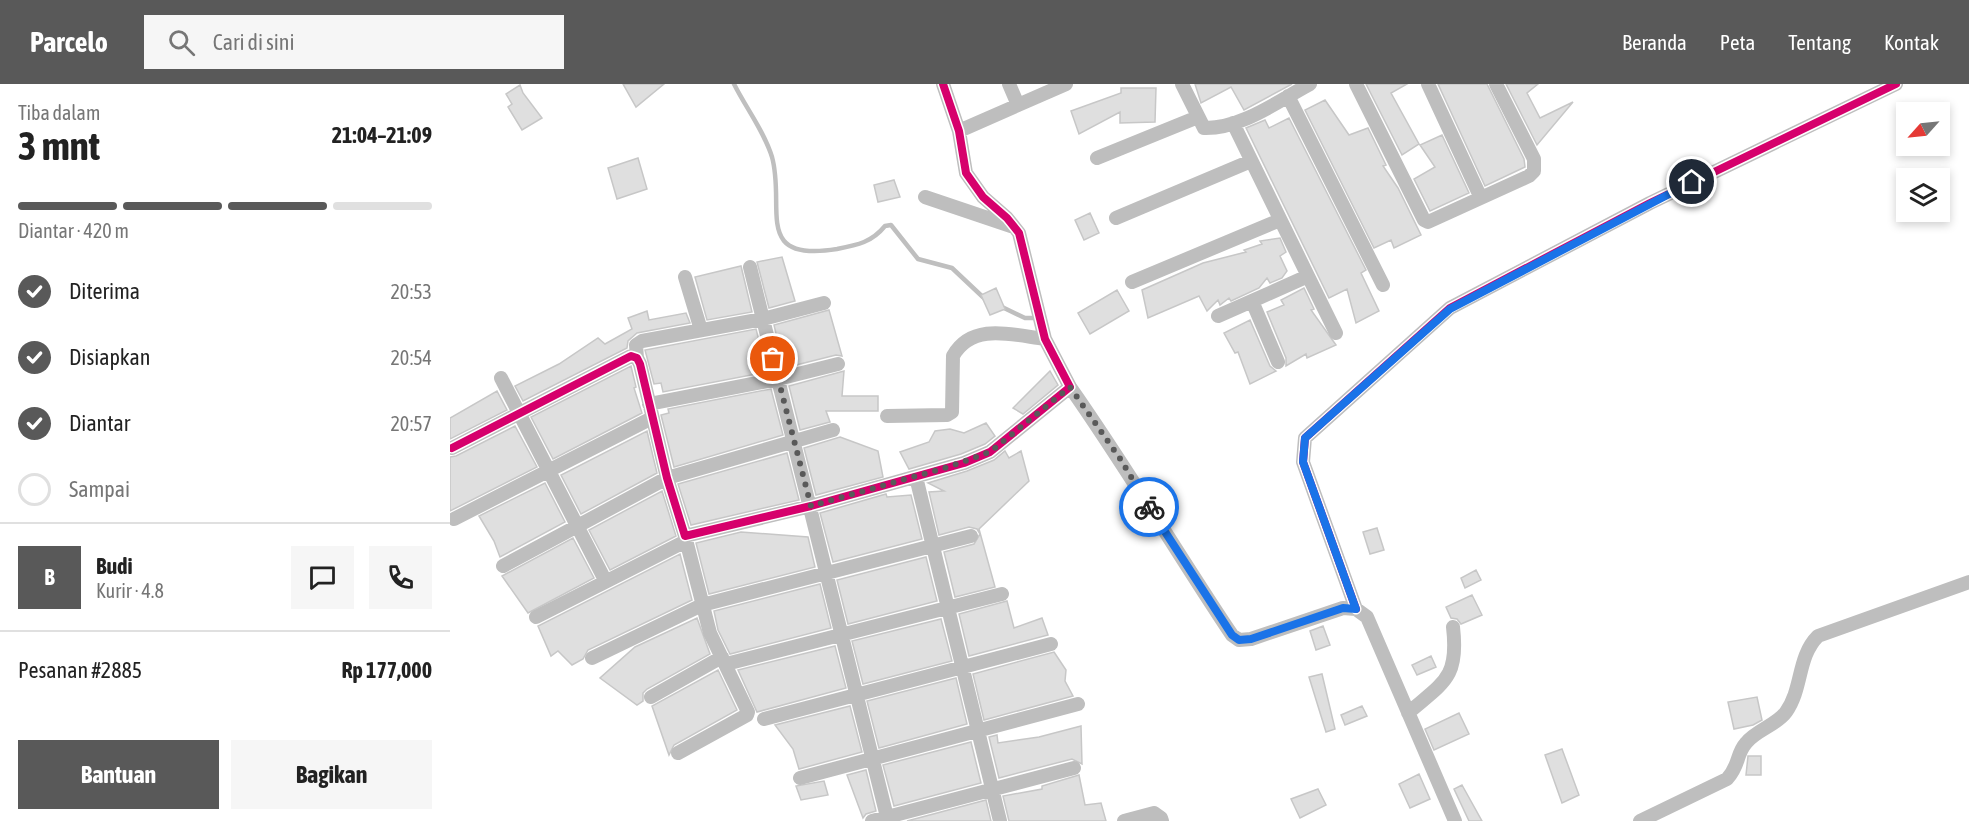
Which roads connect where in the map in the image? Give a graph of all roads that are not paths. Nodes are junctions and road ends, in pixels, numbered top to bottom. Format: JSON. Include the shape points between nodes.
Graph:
{"nodes":[{"id":1,"x":943,"y":84,"type":"edge"},
{"id":2,"x":1009,"y":84,"type":"edge"},
{"id":3,"x":1066,"y":84,"type":"edge"},
{"id":4,"x":1182,"y":84,"type":"edge"},
{"id":5,"x":1310,"y":84,"type":"edge"},
{"id":6,"x":1356,"y":84,"type":"edge"},
{"id":7,"x":1428,"y":84,"type":"edge"},
{"id":8,"x":1496,"y":84,"type":"edge"},
{"id":9,"x":1896,"y":84,"type":"edge"},
{"id":10,"x":1287,"y":96,"type":"junction"},
{"id":11,"x":1018,"y":105,"type":"junction"},
{"id":12,"x":1198,"y":117,"type":"junction"},
{"id":13,"x":1233,"y":123,"type":"junction"},
{"id":14,"x":959,"y":131,"type":"junction"},
{"id":15,"x":1097,"y":158,"type":"dead end"},
{"id":16,"x":1251,"y":161,"type":"junction"},
{"id":17,"x":1480,"y":196,"type":"junction"},
{"id":18,"x":925,"y":197,"type":"dead end"},
{"id":19,"x":1116,"y":218,"type":"dead end"},
{"id":20,"x":1280,"y":220,"type":"junction"},
{"id":21,"x":1014,"y":227,"type":"junction"},
{"id":22,"x":750,"y":267,"type":"dead end"},
{"id":23,"x":1308,"y":276,"type":"junction"},
{"id":24,"x":685,"y":277,"type":"dead end"},
{"id":25,"x":1132,"y":282,"type":"dead end"},
{"id":26,"x":1383,"y":285,"type":"dead end"},
{"id":27,"x":1252,"y":301,"type":"junction"},
{"id":28,"x":824,"y":303,"type":"dead end"},
{"id":29,"x":1218,"y":316,"type":"dead end"},
{"id":30,"x":763,"y":319,"type":"junction"},
{"id":31,"x":701,"y":330,"type":"junction"},
{"id":32,"x":1336,"y":333,"type":"dead end"},
{"id":33,"x":1045,"y":339,"type":"junction"},
{"id":34,"x":637,"y":358,"type":"junction"},
{"id":35,"x":1278,"y":362,"type":"dead end"},
{"id":36,"x":838,"y":364,"type":"dead end"},
{"id":37,"x":501,"y":378,"type":"dead end"},
{"id":38,"x":778,"y":379,"type":"junction"},
{"id":39,"x":1070,"y":387,"type":"junction"},
{"id":40,"x":649,"y":404,"type":"junction"},
{"id":41,"x":519,"y":413,"type":"junction"},
{"id":42,"x":887,"y":416,"type":"dead end"},
{"id":43,"x":652,"y":418,"type":"junction"},
{"id":44,"x":833,"y":430,"type":"dead end"},
{"id":45,"x":794,"y":442,"type":"junction"},
{"id":46,"x":452,"y":448,"type":"dead end"},
{"id":47,"x":548,"y":469,"type":"junction"},
{"id":48,"x":667,"y":477,"type":"junction"},
{"id":49,"x":916,"y":477,"type":"junction"},
{"id":50,"x":811,"y":506,"type":"junction"},
{"id":51,"x":454,"y":519,"type":"dead end"},
{"id":52,"x":577,"y":526,"type":"junction"},
{"id":53,"x":971,"y":536,"type":"dead end"},
{"id":54,"x":686,"y":538,"type":"junction"},
{"id":55,"x":933,"y":546,"type":"junction"},
{"id":56,"x":503,"y":566,"type":"dead end"},
{"id":57,"x":824,"y":572,"type":"junction"},
{"id":58,"x":605,"y":580,"type":"junction"},
{"id":59,"x":1969,"y":582,"type":"edge"},
{"id":60,"x":1002,"y":594,"type":"dead end"},
{"id":61,"x":702,"y":605,"type":"junction"},
{"id":62,"x":948,"y":607,"type":"junction"},
{"id":63,"x":1356,"y":609,"type":"junction"},
{"id":64,"x":536,"y":617,"type":"dead end"},
{"id":65,"x":1453,"y":627,"type":"dead end"},
{"id":66,"x":841,"y":635,"type":"junction"},
{"id":67,"x":1051,"y":644,"type":"dead end"},
{"id":68,"x":592,"y":658,"type":"dead end"},
{"id":69,"x":724,"y":661,"type":"junction"},
{"id":70,"x":963,"y":668,"type":"junction"},
{"id":71,"x":858,"y":697,"type":"junction"},
{"id":72,"x":651,"y":698,"type":"dead end"},
{"id":73,"x":1078,"y":704,"type":"dead end"},
{"id":74,"x":1408,"y":713,"type":"junction"},
{"id":75,"x":764,"y":719,"type":"dead end"},
{"id":76,"x":977,"y":729,"type":"junction"},
{"id":77,"x":678,"y":753,"type":"dead end"},
{"id":78,"x":872,"y":758,"type":"junction"},
{"id":79,"x":1074,"y":768,"type":"dead end"},
{"id":80,"x":800,"y":778,"type":"dead end"},
{"id":81,"x":993,"y":791,"type":"junction"},
{"id":82,"x":887,"y":819,"type":"edge"},
{"id":83,"x":872,"y":821,"type":"edge"},
{"id":84,"x":1000,"y":821,"type":"edge"},
{"id":85,"x":1124,"y":821,"type":"edge"},
{"id":86,"x":1162,"y":821,"type":"edge"},
{"id":87,"x":1455,"y":821,"type":"edge"},
{"id":88,"x":1640,"y":821,"type":"edge"}],
"edges":[{"from":1,"to":14,"type":"street"},
{"from":2,"to":11,"type":"street"},
{"from":3,"to":11,"type":"street"},
{"from":4,"to":12,"type":"street"},
{"from":5,"to":10,"type":"street"},
{"from":6,"to":17,"type":"street","via":[[1425,222]]},
{"from":7,"to":17,"type":"street"},
{"from":8,"to":17,"type":"street","via":[[1535,166],[1529,176]]},
{"from":9,"to":63,"type":"street","via":[[1650,203],[1450,309],[1305,438],[1303,462]]},
{"from":10,"to":13,"type":"street"},
{"from":10,"to":26,"type":"street"},
{"from":11,"to":14,"type":"street"},
{"from":12,"to":13,"type":"street","via":[[1204,128]]},
{"from":12,"to":15,"type":"street"},
{"from":13,"to":16,"type":"street"},
{"from":14,"to":21,"type":"street","via":[[966,173]]},
{"from":16,"to":19,"type":"street"},
{"from":16,"to":20,"type":"street"},
{"from":18,"to":21,"type":"street"},
{"from":20,"to":23,"type":"street"},
{"from":20,"to":25,"type":"street"},
{"from":21,"to":33,"type":"street","via":[[1024,249]]},
{"from":22,"to":30,"type":"street"},
{"from":23,"to":27,"type":"street"},
{"from":23,"to":32,"type":"street"},
{"from":24,"to":31,"type":"street"},
{"from":27,"to":29,"type":"street"},
{"from":27,"to":35,"type":"street"},
{"from":28,"to":30,"type":"street"},
{"from":30,"to":31,"type":"street"},
{"from":30,"to":38,"type":"street"},
{"from":31,"to":34,"type":"street","via":[[642,341],[636,345]]},
{"from":33,"to":39,"type":"street"},
{"from":33,"to":42,"type":"street","via":[[989,332],[969,339],[953,356],[952,412]]},
{"from":34,"to":40,"type":"street"},
{"from":34,"to":41,"type":"street","via":[[622,359]]},
{"from":36,"to":38,"type":"street"},
{"from":37,"to":41,"type":"street"},
{"from":38,"to":40,"type":"street"},
{"from":38,"to":45,"type":"street"},
{"from":39,"to":49,"type":"street","via":[[990,452]]},
{"from":39,"to":63,"type":"street","via":[[1232,635],[1239,640],[1251,639],[1343,608]]},
{"from":40,"to":43,"type":"street"},
{"from":41,"to":46,"type":"street"},
{"from":41,"to":47,"type":"street"},
{"from":43,"to":47,"type":"street"},
{"from":43,"to":48,"type":"street"},
{"from":44,"to":45,"type":"street"},
{"from":45,"to":48,"type":"street"},
{"from":45,"to":50,"type":"street"},
{"from":47,"to":51,"type":"street"},
{"from":47,"to":52,"type":"street"},
{"from":48,"to":52,"type":"street"},
{"from":48,"to":54,"type":"street"},
{"from":49,"to":50,"type":"street"},
{"from":49,"to":55,"type":"street"},
{"from":50,"to":54,"type":"street"},
{"from":50,"to":57,"type":"street"},
{"from":52,"to":56,"type":"street"},
{"from":52,"to":58,"type":"street"},
{"from":53,"to":55,"type":"street"},
{"from":54,"to":58,"type":"street"},
{"from":54,"to":61,"type":"street"},
{"from":55,"to":57,"type":"street"},
{"from":55,"to":62,"type":"street"},
{"from":57,"to":61,"type":"street"},
{"from":57,"to":66,"type":"street"},
{"from":58,"to":64,"type":"street"},
{"from":59,"to":88,"type":"street","via":[[1818,636],[1807,647],[1786,713],[1744,744],[1737,768],[1727,779]]},
{"from":60,"to":62,"type":"street"},
{"from":61,"to":68,"type":"street"},
{"from":61,"to":69,"type":"street"},
{"from":62,"to":66,"type":"street"},
{"from":62,"to":70,"type":"street"},
{"from":63,"to":74,"type":"street","via":[[1367,617]]},
{"from":65,"to":74,"type":"street","via":[[1456,654],[1447,680]]},
{"from":66,"to":69,"type":"street"},
{"from":66,"to":71,"type":"street"},
{"from":67,"to":70,"type":"street"},
{"from":69,"to":72,"type":"street"},
{"from":69,"to":77,"type":"street","via":[[747,715]]},
{"from":70,"to":71,"type":"street"},
{"from":70,"to":76,"type":"street"},
{"from":71,"to":75,"type":"street"},
{"from":71,"to":78,"type":"street"},
{"from":73,"to":76,"type":"street"},
{"from":74,"to":87,"type":"street"},
{"from":76,"to":78,"type":"street"},
{"from":76,"to":81,"type":"street"},
{"from":78,"to":80,"type":"street"},
{"from":78,"to":82,"type":"street"},
{"from":79,"to":81,"type":"street"},
{"from":81,"to":82,"type":"street"},
{"from":81,"to":84,"type":"street"},
{"from":82,"to":83,"type":"street"},
{"from":85,"to":86,"type":"street","via":[[1154,813]]}]}
